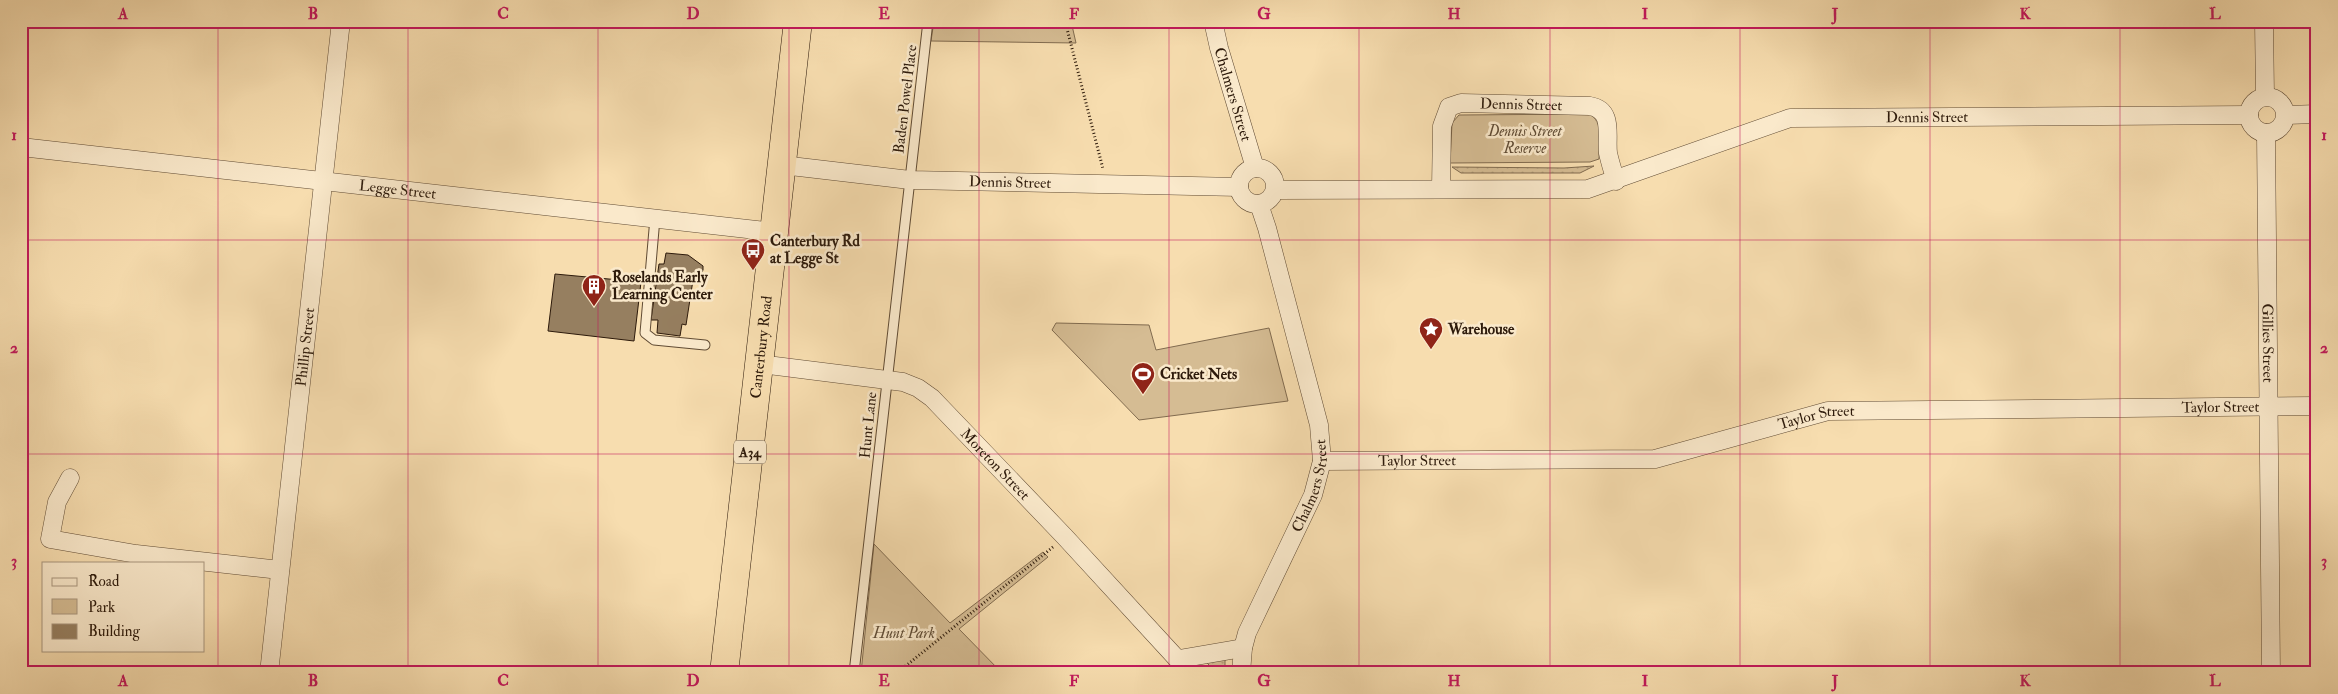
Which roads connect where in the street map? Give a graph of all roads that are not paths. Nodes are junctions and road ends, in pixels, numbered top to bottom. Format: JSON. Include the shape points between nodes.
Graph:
{"nodes":[{"id":1,"x":341,"y":21,"type":"edge"},
{"id":2,"x":798,"y":21,"type":"edge"},
{"id":3,"x":928,"y":21,"type":"edge"},
{"id":4,"x":1213,"y":21,"type":"edge"},
{"id":5,"x":2264,"y":21,"type":"edge"},
{"id":6,"x":2265,"y":96,"type":"junction"},
{"id":7,"x":2317,"y":114,"type":"edge"},
{"id":8,"x":2248,"y":115,"type":"junction"},
{"id":9,"x":2286,"y":115,"type":"junction"},
{"id":10,"x":2266,"y":133,"type":"junction"},
{"id":11,"x":21,"y":147,"type":"edge"},
{"id":12,"x":782,"y":165,"type":"junction"},
{"id":13,"x":1255,"y":168,"type":"junction"},
{"id":14,"x":910,"y":180,"type":"junction"},
{"id":15,"x":324,"y":181,"type":"junction"},
{"id":16,"x":1616,"y":181,"type":"junction"},
{"id":17,"x":1239,"y":187,"type":"junction"},
{"id":18,"x":1441,"y":188,"type":"junction"},
{"id":19,"x":1275,"y":190,"type":"junction"},
{"id":20,"x":1259,"y":204,"type":"junction"},
{"id":21,"x":655,"y":218,"type":"junction"},
{"id":22,"x":774,"y":232,"type":"junction"},
{"id":23,"x":705,"y":345,"type":"dead end"},
{"id":24,"x":760,"y":364,"type":"junction"},
{"id":25,"x":886,"y":379,"type":"junction"},
{"id":26,"x":2317,"y":406,"type":"edge"},
{"id":27,"x":2268,"y":407,"type":"junction"},
{"id":28,"x":1322,"y":461,"type":"junction"},
{"id":29,"x":70,"y":478,"type":"dead end"},
{"id":30,"x":280,"y":570,"type":"junction"},
{"id":31,"x":1243,"y":648,"type":"junction"},
{"id":32,"x":1179,"y":659,"type":"junction"},
{"id":33,"x":269,"y":673,"type":"edge"},
{"id":34,"x":724,"y":673,"type":"edge"},
{"id":35,"x":854,"y":673,"type":"edge"},
{"id":36,"x":1190,"y":673,"type":"edge"},
{"id":37,"x":1201,"y":673,"type":"edge"},
{"id":38,"x":1241,"y":673,"type":"edge"},
{"id":39,"x":2271,"y":673,"type":"edge"}],
"edges":[{"from":1,"to":15,"type":"street","name":"Phillip Street"},
{"from":2,"to":12,"type":"highway","name":"Canterbury Road","number":"A34"},
{"from":3,"to":14,"type":"lane","name":"Baden Powel Place"},
{"from":4,"to":13,"type":"street","name":"Chalmers Street"},
{"from":5,"to":6,"type":"street"},
{"from":6,"to":8,"type":"street","via":[[2255,100]]},
{"from":6,"to":9,"type":"street","via":[[2282,103]]},
{"from":7,"to":9,"type":"street"},
{"from":8,"to":10,"type":"street","via":[[2252,125]]},
{"from":8,"to":16,"type":"street","name":"Dennis Street","via":[[1790,118]]},
{"from":9,"to":10,"type":"street","via":[[2277,130]]},
{"from":10,"to":27,"type":"street","name":"Gillies Street"},
{"from":11,"to":15,"type":"street","name":"Legge Street"},
{"from":12,"to":14,"type":"street","name":"Dennis Street"},
{"from":12,"to":22,"type":"highway","name":"Canterbury Road","number":"A34"},
{"from":13,"to":17,"type":"street","via":[[1241,176]]},
{"from":13,"to":19,"type":"street","via":[[1271,174]]},
{"from":14,"to":17,"type":"street","name":"Dennis Street"},
{"from":14,"to":25,"type":"lane","name":"Hunt Lane"},
{"from":15,"to":21,"type":"street","name":"Legge Street"},
{"from":15,"to":30,"type":"street","name":"Phillip Street"},
{"from":16,"to":18,"type":"street","name":"Dennis Street","via":[[1588,189]]},
{"from":16,"to":18,"type":"street","name":"Dennis Street","via":[[1609,155],[1606,117],[1599,109],[1590,106],[1461,103],[1449,107],[1443,119]]},
{"from":17,"to":20,"type":"street","via":[[1243,198]]},
{"from":18,"to":19,"type":"street","name":"Dennis Street"},
{"from":19,"to":20,"type":"street","via":[[1269,200]]},
{"from":20,"to":28,"type":"street","name":"Chalmers Street","via":[[1319,425]]},
{"from":21,"to":22,"type":"street","name":"Legge Street"},
{"from":21,"to":23,"type":"lane","via":[[645,333],[654,340]]},
{"from":22,"to":24,"type":"highway","name":"Canterbury Road","number":"A34"},
{"from":24,"to":25,"type":"street","name":"Moreton Street"},
{"from":24,"to":34,"type":"highway","name":"Canterbury Road","number":"A34"},
{"from":25,"to":32,"type":"street","name":"Moreton Street","via":[[918,388],[932,398]]},
{"from":25,"to":35,"type":"lane","name":"Hunt Lane"},
{"from":26,"to":27,"type":"street","name":"Taylor Street"},
{"from":27,"to":28,"type":"street","name":"Taylor Street","via":[[1828,411],[1655,459]]},
{"from":27,"to":39,"type":"street","name":"Gillies Street"},
{"from":28,"to":31,"type":"street","name":"Chalmers Street","via":[[1313,495],[1254,616]]},
{"from":29,"to":30,"type":"street","via":[[57,502],[50,539],[136,554]]},
{"from":30,"to":33,"type":"street","name":"Phillip Street"},
{"from":31,"to":32,"type":"street"},
{"from":31,"to":38,"type":"street","name":"Chalmers Street"},
{"from":32,"to":36,"type":"street","name":"Moreton Street"},
{"from":32,"to":37,"type":"street","name":"Moreton Street"}]}
